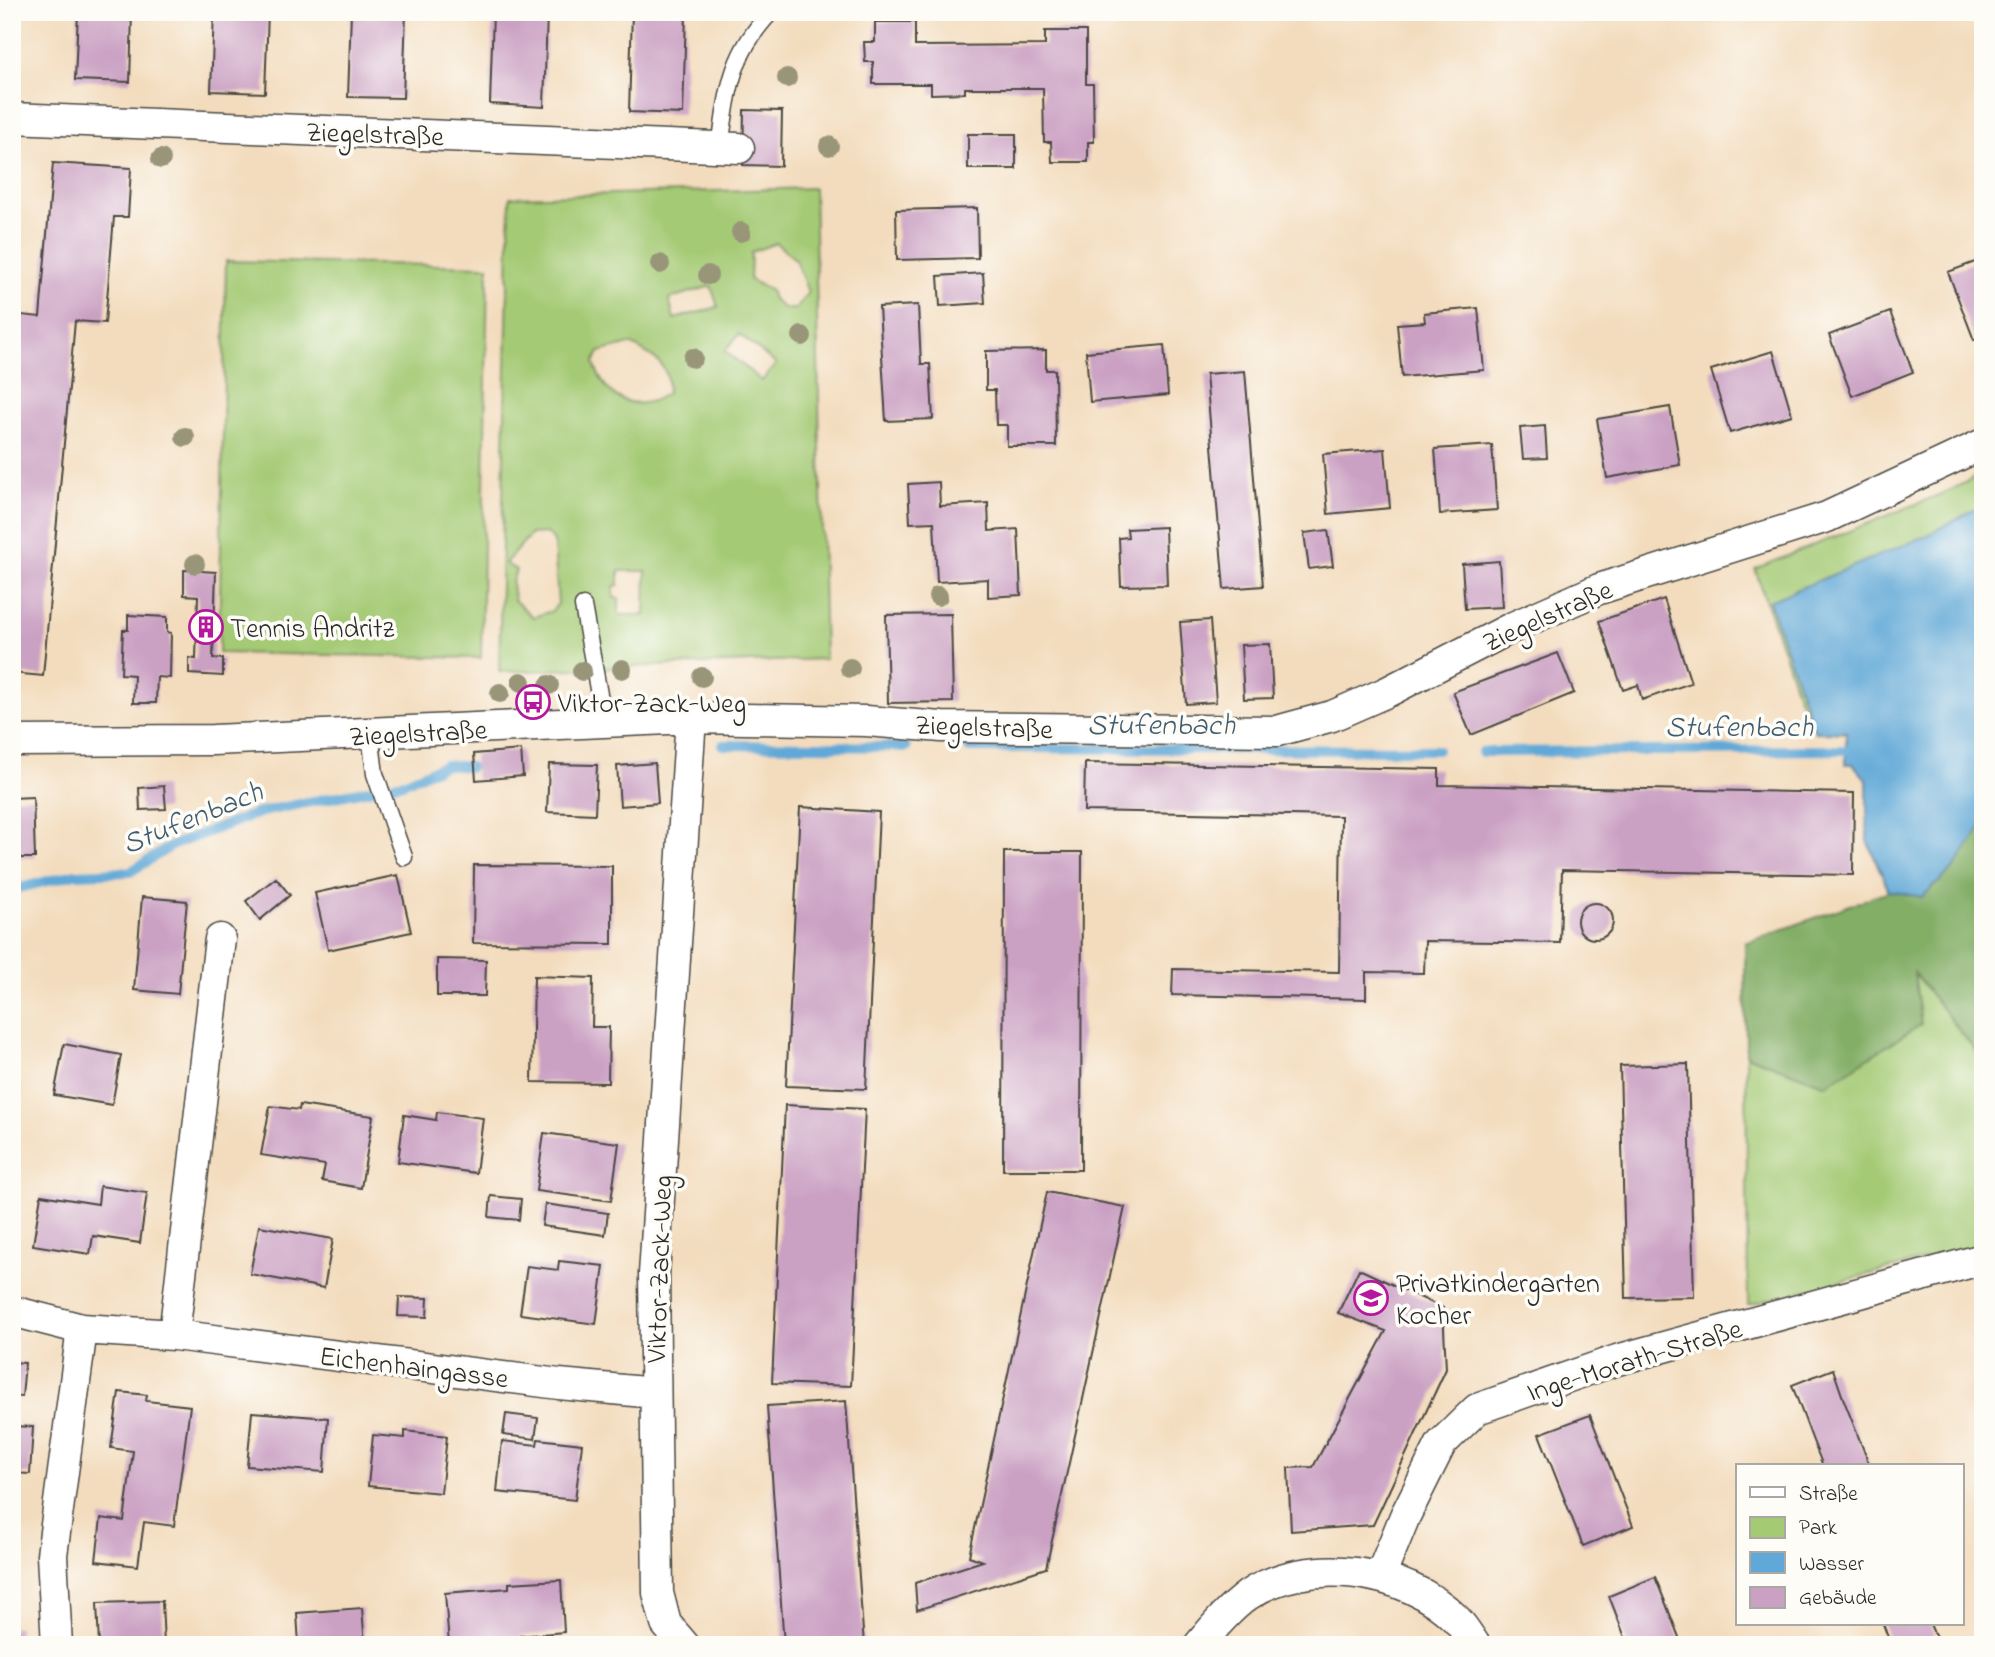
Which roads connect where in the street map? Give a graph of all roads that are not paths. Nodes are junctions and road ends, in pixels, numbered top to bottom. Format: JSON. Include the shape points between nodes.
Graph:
{"nodes":[{"id":1,"x":771,"y":12,"type":"edge"},
{"id":2,"x":12,"y":118,"type":"edge"},
{"id":3,"x":729,"y":148,"type":"joint"},
{"id":4,"x":1983,"y":444,"type":"edge"},
{"id":5,"x":583,"y":606,"type":"dead end"},
{"id":6,"x":691,"y":718,"type":"junction"},
{"id":7,"x":604,"y":722,"type":"junction"},
{"id":8,"x":370,"y":734,"type":"junction"},
{"id":9,"x":12,"y":741,"type":"edge"},
{"id":10,"x":404,"y":857,"type":"dead end"},
{"id":11,"x":220,"y":939,"type":"dead end"},
{"id":12,"x":1983,"y":1259,"type":"edge"},
{"id":13,"x":12,"y":1311,"type":"edge"},
{"id":14,"x":82,"y":1329,"type":"junction"},
{"id":15,"x":174,"y":1335,"type":"junction"},
{"id":16,"x":655,"y":1393,"type":"junction"},
{"id":17,"x":1380,"y":1577,"type":"junction"},
{"id":18,"x":57,"y":1645,"type":"edge"},
{"id":19,"x":684,"y":1645,"type":"edge"},
{"id":20,"x":1199,"y":1645,"type":"edge"},
{"id":21,"x":1475,"y":1645,"type":"edge"}],
"edges":[{"from":1,"to":3,"type":"lane","via":[[753,31],[731,74]]},
{"from":2,"to":3,"type":"street","name":"Ziegelstraße"},
{"from":4,"to":6,"type":"street","name":"Ziegelstraße","via":[[1827,517],[1599,589],[1387,692],[1332,716],[1277,731]]},
{"from":5,"to":7,"type":"lane"},
{"from":6,"to":7,"type":"street","name":"Ziegelstraße"},
{"from":6,"to":16,"type":"street","name":"Viktor-Zack-Weg","via":[[654,1273]]},
{"from":7,"to":8,"type":"street","name":"Ziegelstraße"},
{"from":8,"to":9,"type":"street","name":"Ziegelstraße"},
{"from":8,"to":10,"type":"lane","via":[[375,774]]},
{"from":11,"to":15,"type":"street"},
{"from":12,"to":17,"type":"street","name":"Inge-Morath-Straße","via":[[1617,1360],[1477,1409],[1441,1444]]},
{"from":13,"to":14,"type":"street","name":"Eichenhaingasse"},
{"from":14,"to":15,"type":"street","name":"Eichenhaingasse"},
{"from":14,"to":18,"type":"street","via":[[52,1555]]},
{"from":15,"to":16,"type":"street","name":"Eichenhaingasse"},
{"from":16,"to":19,"type":"street","name":"Viktor-Zack-Weg","via":[[660,1609],[666,1625]]},
{"from":17,"to":20,"type":"street","via":[[1303,1574],[1273,1583],[1248,1595]]},
{"from":17,"to":21,"type":"street","via":[[1423,1594],[1456,1619]]}]}
